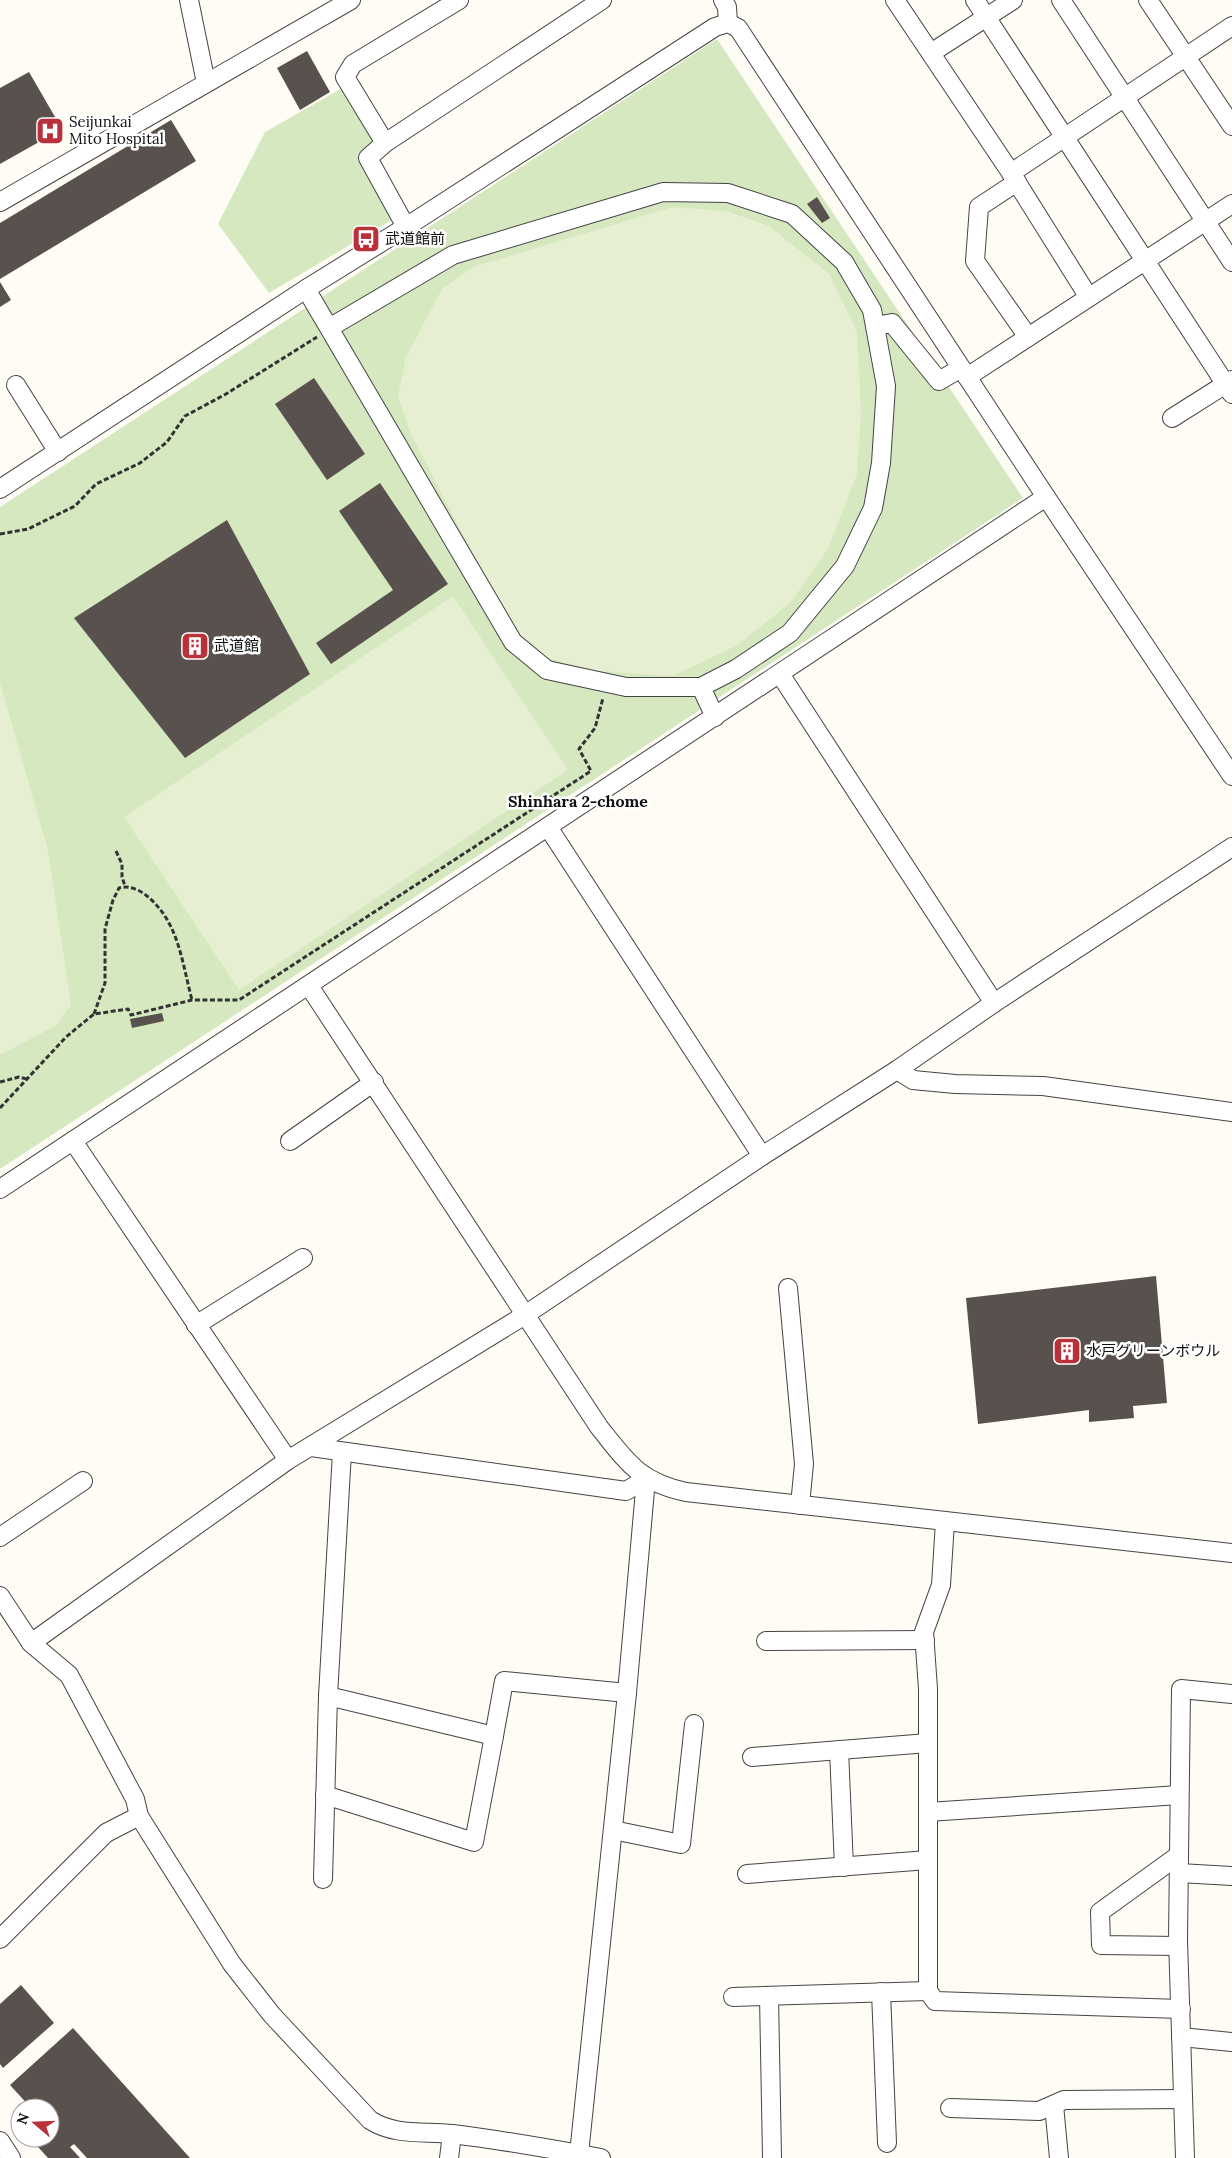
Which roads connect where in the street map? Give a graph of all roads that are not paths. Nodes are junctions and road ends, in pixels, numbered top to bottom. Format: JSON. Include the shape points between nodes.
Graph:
{"nodes":[{"id":1,"x":189,"y":0,"type":"edge"},
{"id":2,"x":351,"y":0,"type":"edge"},
{"id":3,"x":459,"y":0,"type":"edge"},
{"id":4,"x":602,"y":0,"type":"edge"},
{"id":5,"x":723,"y":0,"type":"edge"},
{"id":6,"x":895,"y":0,"type":"edge"},
{"id":7,"x":974,"y":0,"type":"edge"},
{"id":8,"x":1013,"y":0,"type":"edge"},
{"id":9,"x":1061,"y":0,"type":"edge"},
{"id":10,"x":1148,"y":0,"type":"edge"},
{"id":11,"x":986,"y":18,"type":"junction"},
{"id":12,"x":728,"y":22,"type":"junction"},
{"id":13,"x":1232,"y":26,"type":"edge"},
{"id":14,"x":931,"y":53,"type":"junction"},
{"id":15,"x":1186,"y":56,"type":"junction"},
{"id":16,"x":206,"y":83,"type":"junction"},
{"id":17,"x":1124,"y":98,"type":"junction"},
{"id":18,"x":1232,"y":126,"type":"edge"},
{"id":19,"x":1064,"y":137,"type":"junction"},
{"id":20,"x":385,"y":143,"type":"junction"},
{"id":21,"x":1014,"y":177,"type":"junction"},
{"id":22,"x":0,"y":202,"type":"edge"},
{"id":23,"x":1232,"y":204,"type":"edge"},
{"id":24,"x":1205,"y":222,"type":"junction"},
{"id":25,"x":406,"y":227,"type":"junction"},
{"id":26,"x":1145,"y":260,"type":"junction"},
{"id":27,"x":1232,"y":262,"type":"edge"},
{"id":28,"x":306,"y":289,"type":"junction"},
{"id":29,"x":1088,"y":296,"type":"junction"},
{"id":30,"x":875,"y":326,"type":"junction"},
{"id":31,"x":329,"y":328,"type":"junction"},
{"id":32,"x":1028,"y":337,"type":"junction"},
{"id":33,"x":964,"y":372,"type":"junction"},
{"id":34,"x":16,"y":384,"type":"dead end"},
{"id":35,"x":1230,"y":386,"type":"edge"},
{"id":36,"x":1172,"y":418,"type":"dead end"},
{"id":37,"x":58,"y":452,"type":"junction"},
{"id":38,"x":0,"y":489,"type":"edge"},
{"id":39,"x":1046,"y":497,"type":"junction"},
{"id":40,"x":780,"y":674,"type":"junction"},
{"id":41,"x":701,"y":687,"type":"junction"},
{"id":42,"x":715,"y":717,"type":"junction"},
{"id":43,"x":1232,"y":776,"type":"edge"},
{"id":44,"x":548,"y":827,"type":"junction"},
{"id":45,"x":1232,"y":847,"type":"edge"},
{"id":46,"x":309,"y":986,"type":"junction"},
{"id":47,"x":994,"y":1003,"type":"junction"},
{"id":48,"x":897,"y":1070,"type":"junction"},
{"id":49,"x":374,"y":1082,"type":"junction"},
{"id":50,"x":1232,"y":1112,"type":"edge"},
{"id":51,"x":73,"y":1141,"type":"junction"},
{"id":52,"x":290,"y":1141,"type":"dead end"},
{"id":53,"x":762,"y":1156,"type":"junction"},
{"id":54,"x":0,"y":1189,"type":"edge"},
{"id":55,"x":303,"y":1258,"type":"dead end"},
{"id":56,"x":788,"y":1288,"type":"dead end"},
{"id":57,"x":525,"y":1314,"type":"junction"},
{"id":58,"x":196,"y":1325,"type":"junction"},
{"id":59,"x":311,"y":1447,"type":"junction"},
{"id":60,"x":342,"y":1452,"type":"junction"},
{"id":61,"x":288,"y":1460,"type":"junction"},
{"id":62,"x":646,"y":1479,"type":"junction"},
{"id":63,"x":83,"y":1481,"type":"dead end"},
{"id":64,"x":800,"y":1505,"type":"junction"},
{"id":65,"x":945,"y":1522,"type":"junction"},
{"id":66,"x":0,"y":1537,"type":"edge"},
{"id":67,"x":1232,"y":1553,"type":"edge"},
{"id":68,"x":0,"y":1596,"type":"edge"},
{"id":69,"x":925,"y":1640,"type":"junction"},
{"id":70,"x":766,"y":1641,"type":"dead end"},
{"id":71,"x":31,"y":1643,"type":"junction"},
{"id":72,"x":627,"y":1693,"type":"junction"},
{"id":73,"x":1232,"y":1694,"type":"edge"},
{"id":74,"x":328,"y":1696,"type":"junction"},
{"id":75,"x":694,"y":1724,"type":"dead end"},
{"id":76,"x":494,"y":1736,"type":"junction"},
{"id":77,"x":928,"y":1743,"type":"junction"},
{"id":78,"x":839,"y":1750,"type":"junction"},
{"id":79,"x":752,"y":1757,"type":"dead end"},
{"id":80,"x":1179,"y":1795,"type":"junction"},
{"id":81,"x":325,"y":1796,"type":"junction"},
{"id":82,"x":928,"y":1812,"type":"junction"},
{"id":83,"x":139,"y":1816,"type":"junction"},
{"id":84,"x":613,"y":1830,"type":"junction"},
{"id":85,"x":1179,"y":1855,"type":"junction"},
{"id":86,"x":928,"y":1860,"type":"junction"},
{"id":87,"x":844,"y":1867,"type":"junction"},
{"id":88,"x":1179,"y":1873,"type":"junction"},
{"id":89,"x":747,"y":1874,"type":"dead end"},
{"id":90,"x":1232,"y":1876,"type":"edge"},
{"id":91,"x":323,"y":1879,"type":"dead end"},
{"id":92,"x":0,"y":1939,"type":"edge"},
{"id":93,"x":1178,"y":1946,"type":"junction"},
{"id":94,"x":928,"y":1991,"type":"junction"},
{"id":95,"x":881,"y":1992,"type":"junction"},
{"id":96,"x":769,"y":1996,"type":"junction"},
{"id":97,"x":734,"y":1997,"type":"dead end"},
{"id":98,"x":1180,"y":2009,"type":"junction"},
{"id":99,"x":1181,"y":2037,"type":"junction"},
{"id":100,"x":1232,"y":2042,"type":"edge"},
{"id":101,"x":1183,"y":2099,"type":"junction"},
{"id":102,"x":1054,"y":2105,"type":"junction"},
{"id":103,"x":950,"y":2108,"type":"dead end"},
{"id":104,"x":452,"y":2134,"type":"junction"},
{"id":105,"x":0,"y":2141,"type":"edge"},
{"id":106,"x":887,"y":2143,"type":"dead end"},
{"id":107,"x":580,"y":2154,"type":"junction"},
{"id":108,"x":11,"y":2158,"type":"edge"},
{"id":109,"x":449,"y":2158,"type":"edge"},
{"id":110,"x":601,"y":2158,"type":"edge"},
{"id":111,"x":772,"y":2158,"type":"edge"},
{"id":112,"x":1058,"y":2158,"type":"edge"},
{"id":113,"x":1186,"y":2158,"type":"edge"}],
"edges":[{"from":1,"to":16,"type":"street"},
{"from":2,"to":16,"type":"street"},
{"from":3,"to":20,"type":"street","via":[[353,64],[345,77]]},
{"from":4,"to":20,"type":"street"},
{"from":5,"to":12,"type":"street","via":[[728,7]]},
{"from":6,"to":14,"type":"street"},
{"from":7,"to":11,"type":"street"},
{"from":8,"to":11,"type":"street"},
{"from":9,"to":17,"type":"street"},
{"from":10,"to":15,"type":"street"},
{"from":11,"to":14,"type":"street"},
{"from":11,"to":19,"type":"street"},
{"from":12,"to":25,"type":"street","via":[[715,27]]},
{"from":12,"to":33,"type":"street","via":[[738,28]]},
{"from":13,"to":15,"type":"street"},
{"from":14,"to":21,"type":"street"},
{"from":15,"to":17,"type":"street"},
{"from":15,"to":18,"type":"street"},
{"from":16,"to":22,"type":"street"},
{"from":17,"to":19,"type":"street"},
{"from":17,"to":24,"type":"street"},
{"from":19,"to":21,"type":"street"},
{"from":19,"to":26,"type":"street"},
{"from":20,"to":25,"type":"street","via":[[368,158]]},
{"from":21,"to":29,"type":"street"},
{"from":21,"to":32,"type":"street","via":[[979,207],[975,261]]},
{"from":23,"to":24,"type":"street"},
{"from":24,"to":26,"type":"street"},
{"from":24,"to":27,"type":"street"},
{"from":25,"to":28,"type":"street"},
{"from":26,"to":29,"type":"street"},
{"from":26,"to":35,"type":"street"},
{"from":28,"to":31,"type":"street"},
{"from":28,"to":37,"type":"street"},
{"from":29,"to":32,"type":"street"},
{"from":30,"to":31,"type":"street","via":[[872,310],[844,262],[792,214],[728,193],[663,192],[454,255]]},
{"from":30,"to":33,"type":"street","via":[[892,323],[939,381]]},
{"from":30,"to":41,"type":"street","via":[[886,386],[881,463],[873,508],[845,566],[790,633],[736,669]]},
{"from":31,"to":41,"type":"street","via":[[513,642],[547,670],[626,688]]},
{"from":32,"to":33,"type":"street"},
{"from":33,"to":39,"type":"street"},
{"from":34,"to":37,"type":"street"},
{"from":35,"to":36,"type":"street"},
{"from":37,"to":38,"type":"street"},
{"from":39,"to":40,"type":"street"},
{"from":39,"to":43,"type":"street"},
{"from":40,"to":42,"type":"street"},
{"from":40,"to":47,"type":"street"},
{"from":41,"to":42,"type":"street"},
{"from":42,"to":44,"type":"street"},
{"from":44,"to":46,"type":"street"},
{"from":44,"to":53,"type":"street"},
{"from":45,"to":47,"type":"street"},
{"from":46,"to":49,"type":"street"},
{"from":46,"to":51,"type":"street"},
{"from":47,"to":48,"type":"street"},
{"from":48,"to":50,"type":"street","via":[[913,1080],[1043,1086]]},
{"from":48,"to":53,"type":"street"},
{"from":49,"to":52,"type":"street"},
{"from":49,"to":57,"type":"street"},
{"from":51,"to":54,"type":"street"},
{"from":51,"to":58,"type":"street"},
{"from":53,"to":57,"type":"street"},
{"from":55,"to":58,"type":"street"},
{"from":56,"to":64,"type":"street","via":[[804,1464]]},
{"from":57,"to":59,"type":"street"},
{"from":57,"to":62,"type":"street","via":[[599,1427]]},
{"from":58,"to":61,"type":"street"},
{"from":59,"to":60,"type":"street"},
{"from":59,"to":61,"type":"street"},
{"from":60,"to":62,"type":"street","via":[[626,1491]]},
{"from":60,"to":74,"type":"street"},
{"from":61,"to":71,"type":"street"},
{"from":62,"to":64,"type":"street","via":[[686,1492]]},
{"from":62,"to":72,"type":"street"},
{"from":63,"to":66,"type":"street"},
{"from":64,"to":65,"type":"street"},
{"from":65,"to":67,"type":"street"},
{"from":65,"to":69,"type":"street","via":[[941,1585],[924,1632]]},
{"from":68,"to":71,"type":"street"},
{"from":69,"to":70,"type":"street"},
{"from":69,"to":77,"type":"street"},
{"from":71,"to":83,"type":"street","via":[[69,1675],[135,1799]]},
{"from":72,"to":76,"type":"street","via":[[504,1681]]},
{"from":72,"to":84,"type":"street"},
{"from":73,"to":80,"type":"street","via":[[1181,1689]]},
{"from":74,"to":76,"type":"street"},
{"from":74,"to":81,"type":"street"},
{"from":75,"to":84,"type":"street","via":[[681,1844]]},
{"from":76,"to":81,"type":"street","via":[[474,1842]]},
{"from":77,"to":78,"type":"street"},
{"from":77,"to":82,"type":"street"},
{"from":78,"to":79,"type":"street"},
{"from":78,"to":87,"type":"street"},
{"from":80,"to":82,"type":"street"},
{"from":80,"to":85,"type":"street"},
{"from":81,"to":91,"type":"street"},
{"from":82,"to":86,"type":"street"},
{"from":83,"to":92,"type":"street","via":[[106,1833]]},
{"from":83,"to":104,"type":"street","via":[[232,1964],[272,2015],[370,2120],[382,2128],[396,2131]]},
{"from":84,"to":107,"type":"street"},
{"from":85,"to":88,"type":"street"},
{"from":85,"to":93,"type":"street","via":[[1100,1912],[1101,1945]]},
{"from":86,"to":87,"type":"street"},
{"from":86,"to":94,"type":"street"},
{"from":87,"to":89,"type":"street"},
{"from":88,"to":90,"type":"street"},
{"from":88,"to":93,"type":"street"},
{"from":93,"to":98,"type":"street"},
{"from":94,"to":95,"type":"street"},
{"from":94,"to":98,"type":"street","via":[[935,2001]]},
{"from":95,"to":96,"type":"street"},
{"from":95,"to":106,"type":"street"},
{"from":96,"to":97,"type":"street"},
{"from":96,"to":111,"type":"street"},
{"from":98,"to":99,"type":"street"},
{"from":99,"to":100,"type":"street"},
{"from":99,"to":101,"type":"street"},
{"from":101,"to":102,"type":"street","via":[[1064,2100]]},
{"from":101,"to":113,"type":"street"},
{"from":102,"to":103,"type":"street","via":[[1039,2111]]},
{"from":102,"to":112,"type":"street"},
{"from":104,"to":107,"type":"street"},
{"from":104,"to":109,"type":"street"},
{"from":105,"to":108,"type":"street"},
{"from":107,"to":110,"type":"street"}]}
